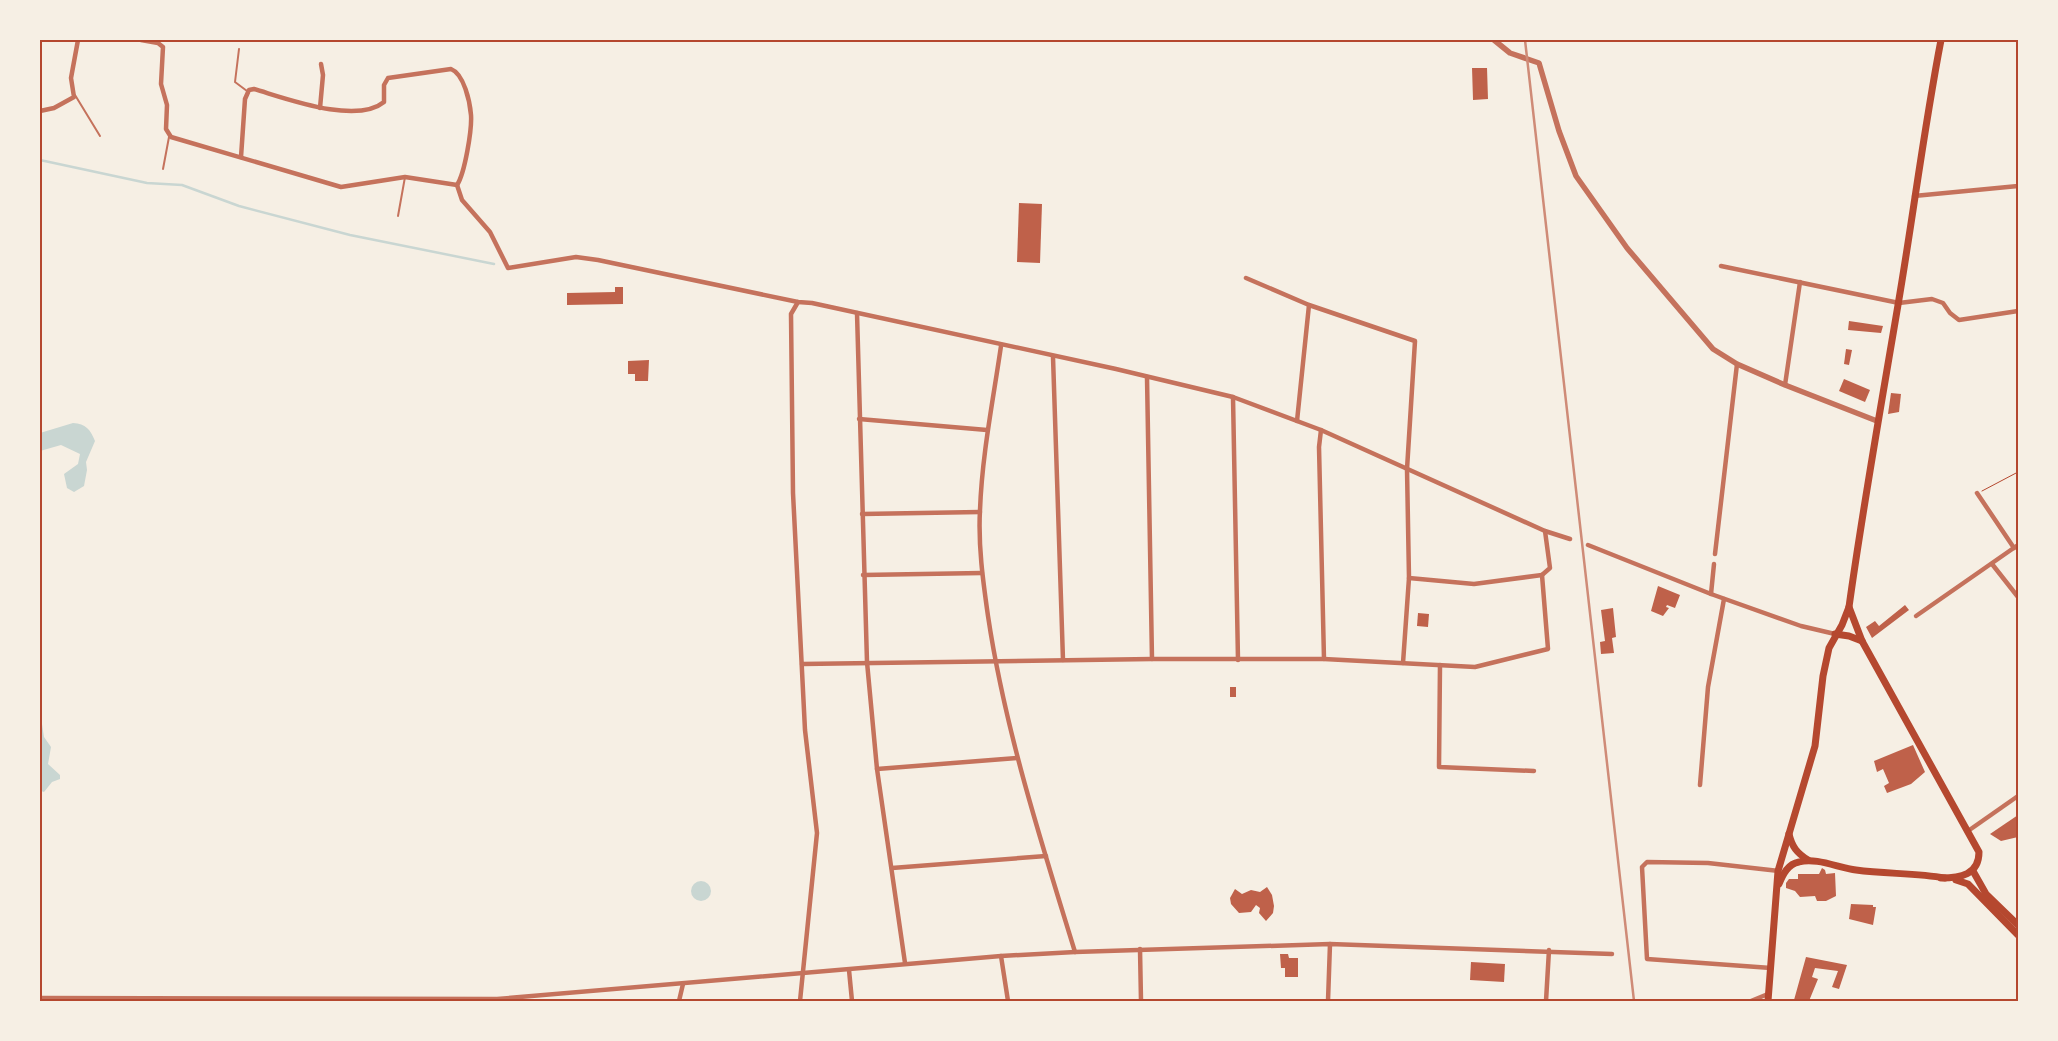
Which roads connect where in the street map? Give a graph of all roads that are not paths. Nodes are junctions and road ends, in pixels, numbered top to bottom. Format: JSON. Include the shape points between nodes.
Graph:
{"nodes":[{"id":1,"x":78,"y":40,"type":"edge"},
{"id":2,"x":141,"y":40,"type":"edge"},
{"id":3,"x":1494,"y":40,"type":"edge"},
{"id":4,"x":1941,"y":40,"type":"edge"},
{"id":5,"x":239,"y":49,"type":"dead end"},
{"id":6,"x":320,"y":64,"type":"dead end"},
{"id":7,"x":247,"y":92,"type":"junction"},
{"id":8,"x":75,"y":95,"type":"junction"},
{"id":9,"x":320,"y":108,"type":"junction"},
{"id":10,"x":40,"y":111,"type":"edge"},
{"id":11,"x":100,"y":136,"type":"dead end"},
{"id":12,"x":169,"y":136,"type":"junction"},
{"id":13,"x":241,"y":157,"type":"junction"},
{"id":14,"x":163,"y":169,"type":"dead end"},
{"id":15,"x":405,"y":178,"type":"junction"},
{"id":16,"x":457,"y":185,"type":"junction"},
{"id":17,"x":2018,"y":186,"type":"edge"},
{"id":18,"x":1914,"y":196,"type":"junction"},
{"id":19,"x":398,"y":216,"type":"dead end"},
{"id":20,"x":1721,"y":266,"type":"dead end"},
{"id":21,"x":1246,"y":278,"type":"dead end"},
{"id":22,"x":1800,"y":282,"type":"junction"},
{"id":23,"x":798,"y":302,"type":"junction"},
{"id":24,"x":1898,"y":303,"type":"junction"},
{"id":25,"x":1309,"y":305,"type":"junction"},
{"id":26,"x":2018,"y":311,"type":"edge"},
{"id":27,"x":857,"y":314,"type":"junction"},
{"id":28,"x":1001,"y":346,"type":"junction"},
{"id":29,"x":1053,"y":357,"type":"junction"},
{"id":30,"x":1737,"y":364,"type":"junction"},
{"id":31,"x":1147,"y":376,"type":"junction"},
{"id":32,"x":1785,"y":385,"type":"junction"},
{"id":33,"x":1233,"y":397,"type":"junction"},
{"id":34,"x":860,"y":419,"type":"junction"},
{"id":35,"x":1297,"y":421,"type":"junction"},
{"id":36,"x":1877,"y":421,"type":"junction"},
{"id":37,"x":987,"y":430,"type":"junction"},
{"id":38,"x":1321,"y":430,"type":"junction"},
{"id":39,"x":1407,"y":469,"type":"junction"},
{"id":40,"x":1977,"y":494,"type":"road end"},
{"id":41,"x":980,"y":512,"type":"junction"},
{"id":42,"x":862,"y":514,"type":"junction"},
{"id":43,"x":1545,"y":531,"type":"junction"},
{"id":44,"x":1570,"y":539,"type":"dead end"},
{"id":45,"x":1588,"y":545,"type":"dead end"},
{"id":46,"x":2016,"y":546,"type":"edge"},
{"id":47,"x":1715,"y":554,"type":"dead end"},
{"id":48,"x":1714,"y":564,"type":"dead end"},
{"id":49,"x":1992,"y":564,"type":"junction"},
{"id":50,"x":982,"y":573,"type":"junction"},
{"id":51,"x":1542,"y":575,"type":"junction"},
{"id":52,"x":863,"y":576,"type":"junction"},
{"id":53,"x":1409,"y":578,"type":"junction"},
{"id":54,"x":1711,"y":594,"type":"junction"},
{"id":55,"x":2018,"y":597,"type":"edge"},
{"id":56,"x":1724,"y":599,"type":"junction"},
{"id":57,"x":1849,"y":607,"type":"junction"},
{"id":58,"x":1916,"y":616,"type":"dead end"},
{"id":59,"x":1835,"y":634,"type":"junction"},
{"id":60,"x":1862,"y":641,"type":"junction"},
{"id":61,"x":1152,"y":659,"type":"junction"},
{"id":62,"x":1063,"y":660,"type":"junction"},
{"id":63,"x":1238,"y":660,"type":"junction"},
{"id":64,"x":1324,"y":660,"type":"junction"},
{"id":65,"x":995,"y":661,"type":"junction"},
{"id":66,"x":867,"y":662,"type":"junction"},
{"id":67,"x":1404,"y":663,"type":"junction"},
{"id":68,"x":802,"y":664,"type":"junction"},
{"id":69,"x":1440,"y":665,"type":"junction"},
{"id":70,"x":1017,"y":758,"type":"junction"},
{"id":71,"x":877,"y":769,"type":"junction"},
{"id":72,"x":1534,"y":771,"type":"dead end"},
{"id":73,"x":1700,"y":785,"type":"dead end"},
{"id":74,"x":2018,"y":796,"type":"edge"},
{"id":75,"x":1788,"y":831,"type":"junction"},
{"id":76,"x":1968,"y":831,"type":"junction"},
{"id":77,"x":1046,"y":856,"type":"junction"},
{"id":78,"x":1808,"y":860,"type":"junction"},
{"id":79,"x":892,"y":868,"type":"junction"},
{"id":80,"x":1973,"y":871,"type":"junction"},
{"id":81,"x":1781,"y":872,"type":"junction"},
{"id":82,"x":1941,"y":878,"type":"junction"},
{"id":83,"x":2018,"y":925,"type":"edge"},
{"id":84,"x":2018,"y":935,"type":"edge"},
{"id":85,"x":1330,"y":944,"type":"junction"},
{"id":86,"x":1140,"y":949,"type":"junction"},
{"id":87,"x":1549,"y":950,"type":"junction"},
{"id":88,"x":1075,"y":952,"type":"junction"},
{"id":89,"x":1612,"y":954,"type":"dead end"},
{"id":90,"x":1001,"y":956,"type":"junction"},
{"id":91,"x":905,"y":963,"type":"junction"},
{"id":92,"x":1771,"y":968,"type":"junction"},
{"id":93,"x":849,"y":970,"type":"junction"},
{"id":94,"x":802,"y":974,"type":"junction"},
{"id":95,"x":683,"y":984,"type":"junction"},
{"id":96,"x":1768,"y":997,"type":"edge"},
{"id":97,"x":40,"y":998,"type":"edge"},
{"id":98,"x":496,"y":1000,"type":"edge"},
{"id":99,"x":679,"y":1001,"type":"edge"},
{"id":100,"x":800,"y":1001,"type":"edge"},
{"id":101,"x":852,"y":1001,"type":"edge"},
{"id":102,"x":1008,"y":1001,"type":"edge"},
{"id":103,"x":1141,"y":1001,"type":"edge"},
{"id":104,"x":1328,"y":1001,"type":"edge"},
{"id":105,"x":1546,"y":1001,"type":"edge"},
{"id":106,"x":1751,"y":1001,"type":"edge"}],
"edges":[{"from":1,"to":8,"type":"street","via":[[70,78]]},
{"from":2,"to":12,"type":"street","via":[[158,43],[164,50],[161,84],[167,105],[166,129]]},
{"from":3,"to":30,"type":"street","via":[[1510,53],[1539,63],[1576,176],[1627,248],[1673,304],[1713,349]]},
{"from":4,"to":18,"type":"main road"},
{"from":5,"to":7,"type":"lane","via":[[235,82]]},
{"from":6,"to":9,"type":"street","via":[[323,75]]},
{"from":7,"to":9,"type":"street","via":[[254,89]]},
{"from":7,"to":13,"type":"street"},
{"from":8,"to":10,"type":"street","via":[[54,108]]},
{"from":8,"to":11,"type":"lane"},
{"from":9,"to":16,"type":"street","via":[[351,111],[381,105],[385,100],[384,85],[388,78],[455,70],[460,76],[471,114]]},
{"from":12,"to":13,"type":"street"},
{"from":12,"to":14,"type":"lane"},
{"from":13,"to":15,"type":"street","via":[[341,187]]},
{"from":15,"to":16,"type":"street"},
{"from":15,"to":19,"type":"lane"},
{"from":16,"to":23,"type":"street","via":[[462,200],[490,232],[508,268],[576,257]]},
{"from":17,"to":18,"type":"street"},
{"from":18,"to":24,"type":"main road"},
{"from":20,"to":22,"type":"street"},
{"from":21,"to":25,"type":"street"},
{"from":22,"to":24,"type":"street"},
{"from":22,"to":32,"type":"street"},
{"from":23,"to":27,"type":"street"},
{"from":23,"to":68,"type":"street","via":[[791,314],[793,483]]},
{"from":24,"to":26,"type":"street","via":[[1932,299],[1943,303],[1959,320]]},
{"from":24,"to":36,"type":"main road"},
{"from":25,"to":35,"type":"street"},
{"from":25,"to":39,"type":"street","via":[[1415,341]]},
{"from":27,"to":28,"type":"street"},
{"from":27,"to":34,"type":"street"},
{"from":28,"to":29,"type":"street"},
{"from":28,"to":37,"type":"street"},
{"from":29,"to":31,"type":"street"},
{"from":29,"to":62,"type":"street"},
{"from":30,"to":32,"type":"street"},
{"from":30,"to":47,"type":"street"},
{"from":31,"to":33,"type":"street"},
{"from":31,"to":61,"type":"street"},
{"from":32,"to":36,"type":"street"},
{"from":33,"to":35,"type":"street"},
{"from":33,"to":63,"type":"street"},
{"from":34,"to":37,"type":"street"},
{"from":34,"to":42,"type":"street"},
{"from":35,"to":38,"type":"street"},
{"from":36,"to":57,"type":"main road"},
{"from":37,"to":41,"type":"street"},
{"from":38,"to":39,"type":"street"},
{"from":38,"to":64,"type":"street"},
{"from":39,"to":43,"type":"street"},
{"from":39,"to":53,"type":"street"},
{"from":40,"to":46,"type":"street"},
{"from":41,"to":42,"type":"street"},
{"from":41,"to":50,"type":"street"},
{"from":42,"to":52,"type":"street"},
{"from":43,"to":44,"type":"street"},
{"from":43,"to":51,"type":"street","via":[[1550,568]]},
{"from":45,"to":54,"type":"street"},
{"from":46,"to":49,"type":"street"},
{"from":48,"to":54,"type":"street"},
{"from":49,"to":55,"type":"street"},
{"from":49,"to":58,"type":"street"},
{"from":50,"to":52,"type":"street"},
{"from":50,"to":65,"type":"street"},
{"from":51,"to":53,"type":"street","via":[[1474,584]]},
{"from":51,"to":69,"type":"street","via":[[1548,649],[1475,667]]},
{"from":52,"to":66,"type":"street"},
{"from":53,"to":67,"type":"street"},
{"from":54,"to":56,"type":"street"},
{"from":56,"to":59,"type":"street","via":[[1810,629]]},
{"from":56,"to":73,"type":"street","via":[[1708,687]]},
{"from":57,"to":59,"type":"main road"},
{"from":57,"to":60,"type":"main road"},
{"from":59,"to":60,"type":"main road"},
{"from":59,"to":75,"type":"main road","via":[[1823,676],[1815,746]]},
{"from":60,"to":76,"type":"main road"},
{"from":61,"to":62,"type":"street"},
{"from":61,"to":63,"type":"street"},
{"from":62,"to":65,"type":"street"},
{"from":63,"to":64,"type":"street"},
{"from":64,"to":67,"type":"street"},
{"from":65,"to":66,"type":"street"},
{"from":65,"to":70,"type":"street"},
{"from":66,"to":68,"type":"street"},
{"from":66,"to":71,"type":"street"},
{"from":67,"to":69,"type":"street"},
{"from":68,"to":94,"type":"street","via":[[817,833]]},
{"from":69,"to":72,"type":"street","via":[[1439,767]]},
{"from":70,"to":71,"type":"street"},
{"from":70,"to":77,"type":"street"},
{"from":71,"to":79,"type":"street"},
{"from":74,"to":76,"type":"street"},
{"from":75,"to":78,"type":"main road","via":[[1797,853]]},
{"from":75,"to":81,"type":"main road"},
{"from":76,"to":80,"type":"main road","via":[[1980,852]]},
{"from":77,"to":79,"type":"street"},
{"from":77,"to":88,"type":"street"},
{"from":78,"to":81,"type":"main road","via":[[1797,862]]},
{"from":78,"to":82,"type":"main road","via":[[1859,871]]},
{"from":79,"to":91,"type":"street"},
{"from":80,"to":82,"type":"main road","via":[[1960,878]]},
{"from":80,"to":83,"type":"main road","via":[[1986,894]]},
{"from":81,"to":92,"type":"main road"},
{"from":81,"to":92,"type":"street","via":[[1708,863],[1647,862],[1642,867],[1647,960]]},
{"from":82,"to":84,"type":"main road","via":[[1968,884]]},
{"from":85,"to":86,"type":"street"},
{"from":85,"to":87,"type":"street"},
{"from":85,"to":104,"type":"street"},
{"from":86,"to":88,"type":"street"},
{"from":86,"to":103,"type":"street"},
{"from":87,"to":89,"type":"street"},
{"from":87,"to":105,"type":"street"},
{"from":88,"to":90,"type":"street"},
{"from":90,"to":91,"type":"street"},
{"from":90,"to":102,"type":"street"},
{"from":91,"to":93,"type":"street"},
{"from":92,"to":96,"type":"main road"},
{"from":93,"to":94,"type":"street"},
{"from":93,"to":101,"type":"street"},
{"from":94,"to":95,"type":"street"},
{"from":94,"to":100,"type":"street"},
{"from":95,"to":98,"type":"street"},
{"from":95,"to":99,"type":"street"},
{"from":96,"to":106,"type":"street"},
{"from":97,"to":98,"type":"street"}]}
